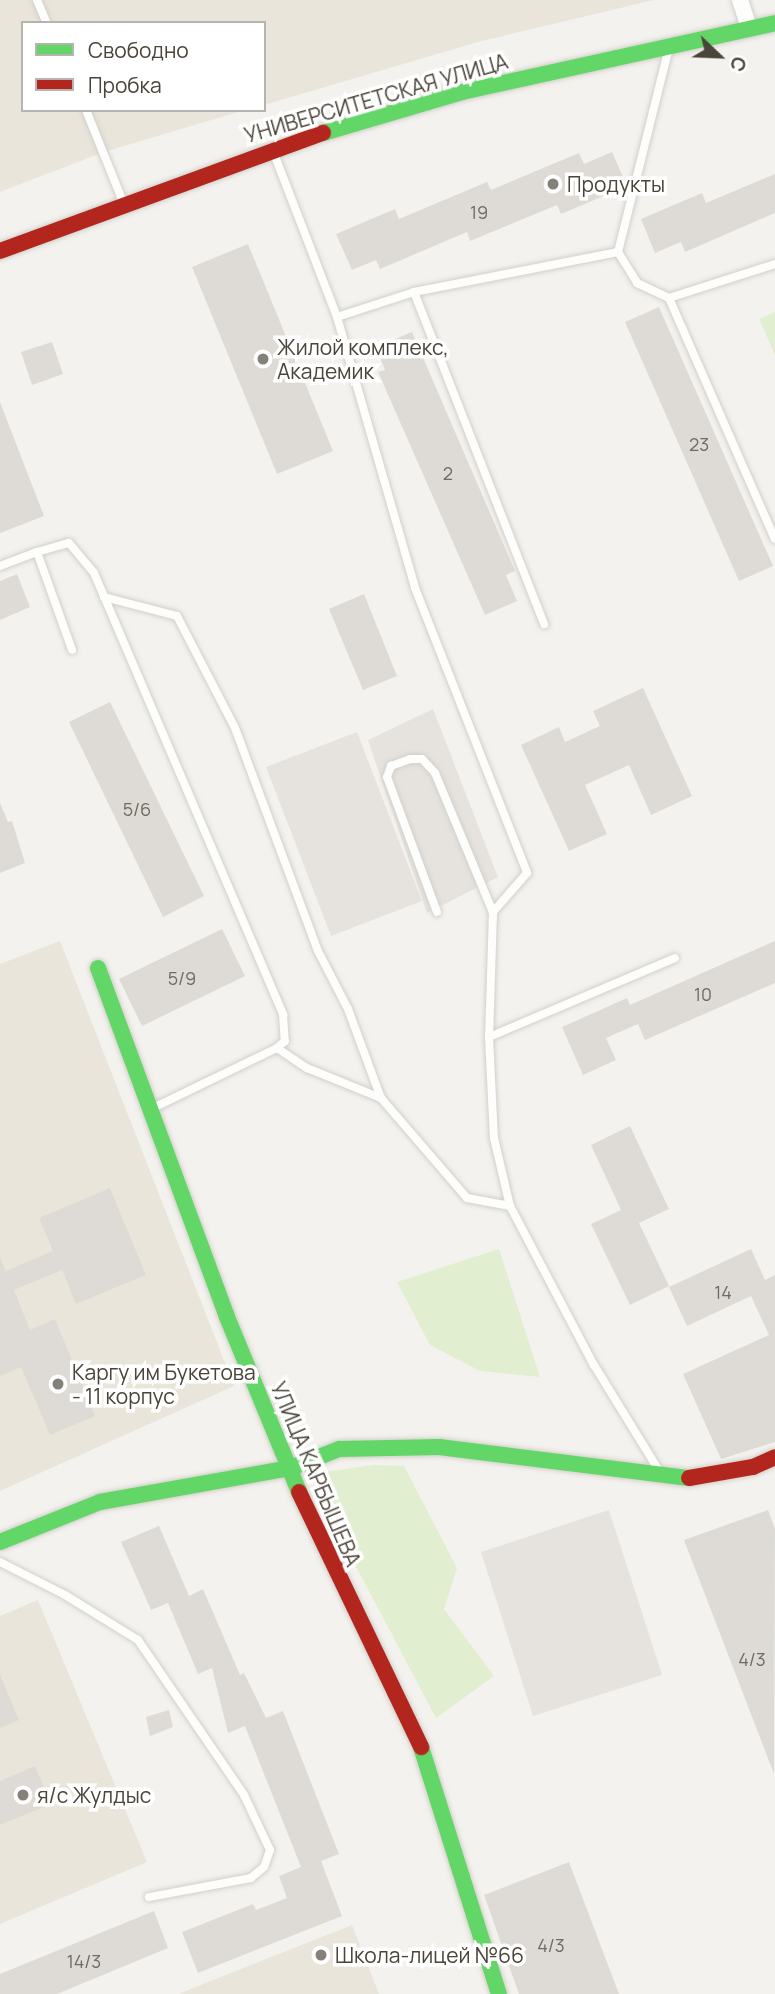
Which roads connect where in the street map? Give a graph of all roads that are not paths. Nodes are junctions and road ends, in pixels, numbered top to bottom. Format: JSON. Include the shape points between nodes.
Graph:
{"nodes":[{"id":1,"x":37,"y":0,"type":"edge"},
{"id":2,"x":740,"y":0,"type":"edge"},
{"id":3,"x":46,"y":21,"type":"edge"},
{"id":4,"x":775,"y":23,"type":"edge"},
{"id":5,"x":750,"y":28,"type":"junction"},
{"id":6,"x":670,"y":44,"type":"junction"},
{"id":7,"x":87,"y":112,"type":"edge"},
{"id":8,"x":272,"y":148,"type":"junction"},
{"id":9,"x":123,"y":202,"type":"junction"},
{"id":10,"x":0,"y":251,"type":"edge"},
{"id":11,"x":618,"y":252,"type":"junction"},
{"id":12,"x":775,"y":264,"type":"edge"},
{"id":13,"x":414,"y":292,"type":"junction"},
{"id":14,"x":669,"y":298,"type":"junction"},
{"id":15,"x":337,"y":317,"type":"junction"},
{"id":16,"x":775,"y":539,"type":"edge"},
{"id":17,"x":37,"y":552,"type":"junction"},
{"id":18,"x":0,"y":566,"type":"edge"},
{"id":19,"x":104,"y":597,"type":"junction"},
{"id":20,"x":544,"y":624,"type":"dead end"},
{"id":21,"x":72,"y":650,"type":"dead end"},
{"id":22,"x":437,"y":912,"type":"dead end"},
{"id":23,"x":493,"y":912,"type":"junction"},
{"id":24,"x":675,"y":958,"type":"dead end"},
{"id":25,"x":98,"y":968,"type":"dead end"},
{"id":26,"x":489,"y":1038,"type":"junction"},
{"id":27,"x":277,"y":1048,"type":"junction"},
{"id":28,"x":381,"y":1098,"type":"junction"},
{"id":29,"x":150,"y":1110,"type":"junction"},
{"id":30,"x":510,"y":1206,"type":"junction"},
{"id":31,"x":775,"y":1457,"type":"edge"},
{"id":32,"x":291,"y":1468,"type":"junction"},
{"id":33,"x":663,"y":1478,"type":"junction"},
{"id":34,"x":0,"y":1542,"type":"edge"},
{"id":35,"x":0,"y":1562,"type":"edge"},
{"id":36,"x":149,"y":1897,"type":"dead end"},
{"id":37,"x":499,"y":1994,"type":"edge"}],
"edges":[{"from":1,"to":3,"type":"lane"},
{"from":2,"to":5,"type":"street"},
{"from":4,"to":5,"type":"street","name":"УНИВЕРСИТЕТСКАЯ УЛИЦА"},
{"from":5,"to":6,"type":"street","name":"УНИВЕРСИТЕТСКАЯ УЛИЦА"},
{"from":6,"to":8,"type":"street","name":"УНИВЕРСИТЕТСКАЯ УЛИЦА","via":[[462,92]]},
{"from":6,"to":11,"type":"lane"},
{"from":7,"to":9,"type":"lane"},
{"from":8,"to":9,"type":"street","name":"УНИВЕРСИТЕТСКАЯ УЛИЦА"},
{"from":8,"to":15,"type":"lane"},
{"from":9,"to":10,"type":"street","name":"УНИВЕРСИТЕТСКАЯ УЛИЦА"},
{"from":11,"to":13,"type":"lane"},
{"from":11,"to":14,"type":"lane","via":[[637,284]]},
{"from":12,"to":14,"type":"lane"},
{"from":13,"to":15,"type":"lane"},
{"from":13,"to":20,"type":"lane"},
{"from":14,"to":16,"type":"lane"},
{"from":15,"to":23,"type":"lane","via":[[415,588],[527,873]]},
{"from":17,"to":18,"type":"lane"},
{"from":17,"to":19,"type":"lane","via":[[69,543],[94,573]]},
{"from":17,"to":21,"type":"lane"},
{"from":19,"to":27,"type":"lane","via":[[283,1015],[285,1041]]},
{"from":19,"to":28,"type":"lane","via":[[177,616],[204,662]]},
{"from":22,"to":23,"type":"lane","via":[[387,777],[391,765],[410,759],[422,759],[435,773]]},
{"from":23,"to":26,"type":"lane"},
{"from":24,"to":26,"type":"lane"},
{"from":25,"to":29,"type":"street","name":"УЛИЦА КАРБЫШЕВА"},
{"from":26,"to":30,"type":"lane","via":[[494,1138]]},
{"from":27,"to":28,"type":"lane","via":[[307,1068]]},
{"from":27,"to":29,"type":"lane"},
{"from":28,"to":30,"type":"lane","via":[[467,1199]]},
{"from":29,"to":32,"type":"street","name":"УЛИЦА КАРБЫШЕВА","via":[[227,1317]]},
{"from":30,"to":33,"type":"lane","via":[[594,1365]]},
{"from":31,"to":33,"type":"street","via":[[753,1467],[697,1478]]},
{"from":32,"to":33,"type":"street","via":[[339,1449],[439,1447]]},
{"from":32,"to":34,"type":"street","via":[[100,1502]]},
{"from":32,"to":37,"type":"street","name":"УЛИЦА КАРБЫШЕВА","via":[[322,1547],[429,1763]]},
{"from":35,"to":36,"type":"lane","via":[[138,1640],[244,1794],[270,1850],[264,1867],[251,1878]]}]}
